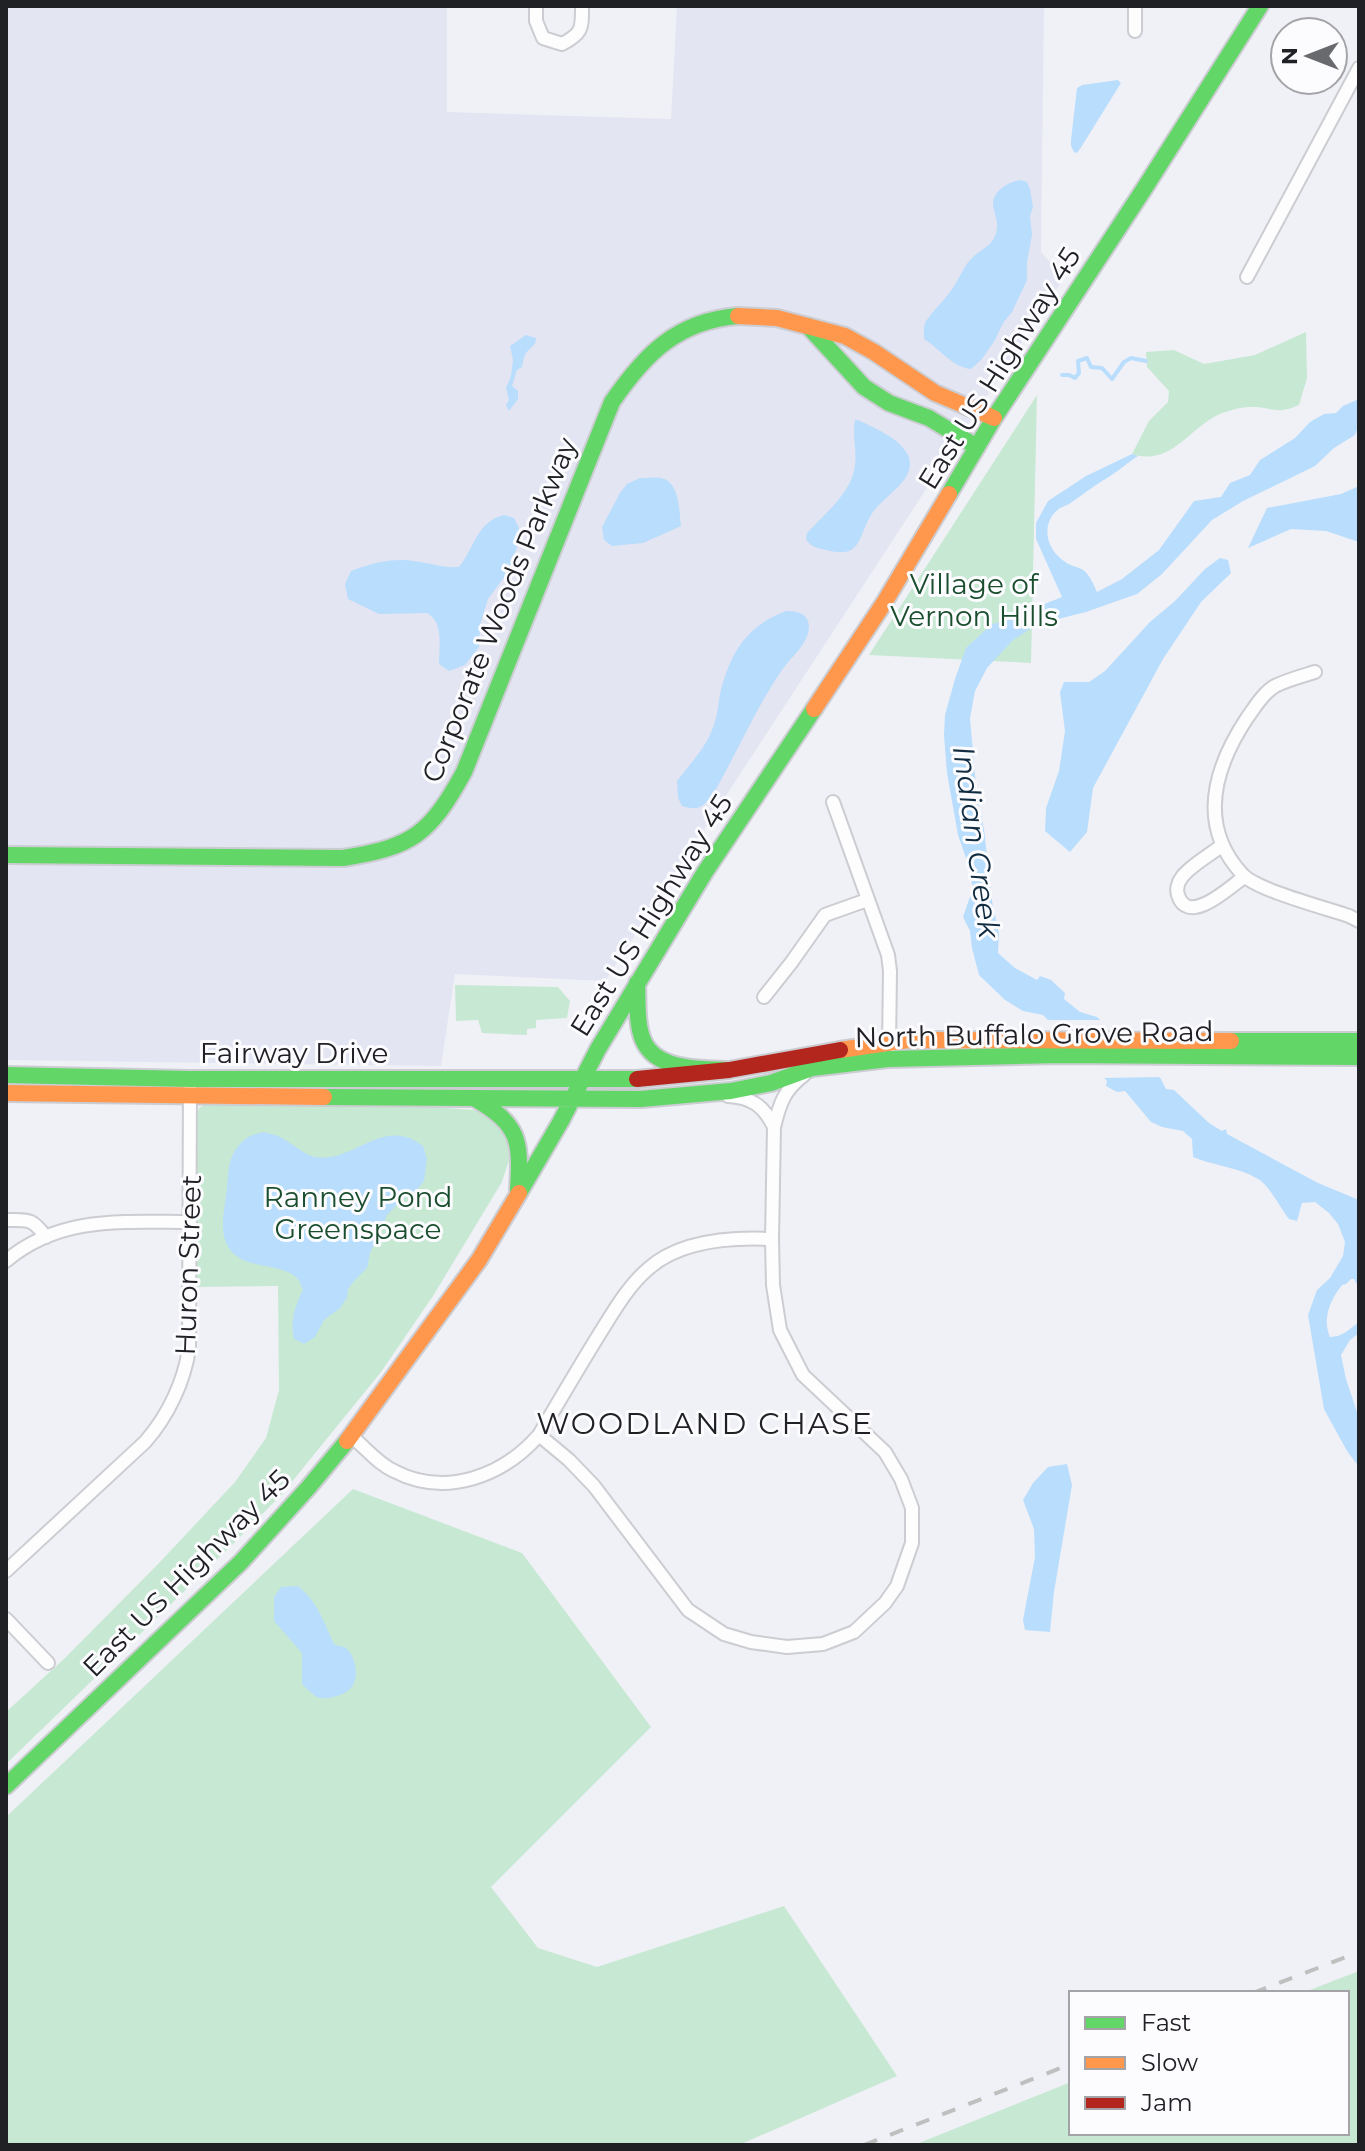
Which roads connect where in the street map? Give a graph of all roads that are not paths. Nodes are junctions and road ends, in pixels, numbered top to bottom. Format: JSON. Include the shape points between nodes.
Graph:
{"nodes":[{"id":1,"x":536,"y":6,"type":"edge"},
{"id":2,"x":582,"y":6,"type":"edge"},
{"id":3,"x":1135,"y":6,"type":"edge"},
{"id":4,"x":1260,"y":6,"type":"edge"},
{"id":5,"x":1135,"y":31,"type":"dead end"},
{"id":6,"x":1359,"y":68,"type":"edge"},
{"id":7,"x":1247,"y":277,"type":"dead end"},
{"id":8,"x":807,"y":325,"type":"junction"},
{"id":9,"x":994,"y":418,"type":"junction"},
{"id":10,"x":977,"y":447,"type":"junction"},
{"id":11,"x":1315,"y":672,"type":"dead end"},
{"id":12,"x":833,"y":802,"type":"dead end"},
{"id":13,"x":1221,"y":846,"type":"junction"},
{"id":14,"x":6,"y":855,"type":"edge"},
{"id":15,"x":1244,"y":877,"type":"junction"},
{"id":16,"x":867,"y":900,"type":"junction"},
{"id":17,"x":1359,"y":921,"type":"edge"},
{"id":18,"x":637,"y":983,"type":"junction"},
{"id":19,"x":764,"y":997,"type":"dead end"},
{"id":20,"x":889,"y":1041,"type":"junction"},
{"id":21,"x":1359,"y":1041,"type":"edge"},
{"id":22,"x":1059,"y":1047,"type":"junction"},
{"id":23,"x":1137,"y":1047,"type":"junction"},
{"id":24,"x":1359,"y":1057,"type":"edge"},
{"id":25,"x":888,"y":1059,"type":"junction"},
{"id":26,"x":812,"y":1068,"type":"junction"},
{"id":27,"x":729,"y":1070,"type":"junction"},
{"id":28,"x":6,"y":1075,"type":"edge"},
{"id":29,"x":582,"y":1079,"type":"junction"},
{"id":30,"x":191,"y":1087,"type":"junction"},
{"id":31,"x":6,"y":1093,"type":"edge"},
{"id":32,"x":663,"y":1097,"type":"junction"},
{"id":33,"x":474,"y":1098,"type":"junction"},
{"id":34,"x":571,"y":1100,"type":"junction"},
{"id":35,"x":774,"y":1127,"type":"junction"},
{"id":36,"x":517,"y":1196,"type":"junction"},
{"id":37,"x":6,"y":1220,"type":"edge"},
{"id":38,"x":190,"y":1222,"type":"junction"},
{"id":39,"x":46,"y":1237,"type":"junction"},
{"id":40,"x":772,"y":1239,"type":"junction"},
{"id":41,"x":6,"y":1261,"type":"edge"},
{"id":42,"x":539,"y":1435,"type":"junction"},
{"id":43,"x":351,"y":1436,"type":"junction"},
{"id":44,"x":6,"y":1571,"type":"edge"},
{"id":45,"x":6,"y":1619,"type":"edge"},
{"id":46,"x":48,"y":1663,"type":"dead end"},
{"id":47,"x":6,"y":1786,"type":"edge"}],
"edges":[{"from":1,"to":2,"type":"street","via":[[543,38],[562,44],[577,36]]},
{"from":3,"to":5,"type":"street"},
{"from":4,"to":9,"type":"main road","name":"East US Highway 45"},
{"from":6,"to":7,"type":"street"},
{"from":8,"to":9,"type":"main road","name":"Corporate Woods Parkway","via":[[854,340],[929,391]]},
{"from":8,"to":10,"type":"main road","via":[[864,387]]},
{"from":8,"to":14,"type":"main road","name":"Corporate Woods Parkway","via":[[751,314],[713,319],[673,335],[625,381],[612,402],[464,772],[445,806],[417,835],[383,852],[343,858]]},
{"from":9,"to":10,"type":"main road","name":"East US Highway 45"},
{"from":10,"to":18,"type":"main road","name":"East US Highway 45","via":[[884,603]]},
{"from":11,"to":13,"type":"street","via":[[1273,687],[1228,750],[1213,814]]},
{"from":12,"to":16,"type":"street"},
{"from":13,"to":15,"type":"street"},
{"from":13,"to":15,"type":"street","via":[[1182,875],[1177,891],[1184,904],[1200,907]]},
{"from":15,"to":17,"type":"street"},
{"from":16,"to":19,"type":"street","via":[[825,915]]},
{"from":16,"to":20,"type":"street","via":[[888,955]]},
{"from":18,"to":27,"type":"main road","via":[[645,1045],[663,1060],[689,1068]]},
{"from":18,"to":29,"type":"main road","name":"East US Highway 45"},
{"from":20,"to":22,"type":"main road","name":"North Buffalo Grove Road"},
{"from":20,"to":25,"type":"street"},
{"from":20,"to":27,"type":"main road","name":"North Buffalo Grove Road"},
{"from":21,"to":23,"type":"main road","name":"North Buffalo Grove Road"},
{"from":22,"to":23,"type":"main road","name":"North Buffalo Grove Road"},
{"from":22,"to":25,"type":"main road","name":"North Buffalo Grove Road"},
{"from":23,"to":24,"type":"main road","name":"North Buffalo Grove Road"},
{"from":25,"to":26,"type":"main road","name":"North Buffalo Grove Road"},
{"from":26,"to":32,"type":"main road","name":"North Buffalo Grove Road","via":[[771,1083]]},
{"from":26,"to":35,"type":"street","via":[[780,1101]]},
{"from":27,"to":29,"type":"main road","name":"North Buffalo Grove Road"},
{"from":28,"to":30,"type":"main road","name":"Fairway Drive"},
{"from":29,"to":30,"type":"main road","name":"Fairway Drive"},
{"from":29,"to":34,"type":"main road","name":"East US Highway 45"},
{"from":30,"to":31,"type":"main road","name":"Fairway Drive"},
{"from":30,"to":33,"type":"main road","name":"Fairway Drive"},
{"from":30,"to":38,"type":"street","name":"Huron Street"},
{"from":32,"to":34,"type":"main road","name":"North Buffalo Grove Road"},
{"from":32,"to":35,"type":"street","via":[[672,1103],[746,1098],[759,1105]]},
{"from":33,"to":34,"type":"main road","name":"Fairway Drive"},
{"from":33,"to":36,"type":"main road","via":[[495,1109],[513,1128],[519,1160]]},
{"from":34,"to":36,"type":"main road","name":"East US Highway 45"},
{"from":35,"to":40,"type":"street"},
{"from":36,"to":43,"type":"main road","name":"East US Highway 45","via":[[479,1260]]},
{"from":37,"to":39,"type":"street","via":[[35,1222]]},
{"from":38,"to":39,"type":"street","via":[[87,1224]]},
{"from":38,"to":44,"type":"street","name":"Huron Street","via":[[189,1349],[176,1394],[145,1442]]},
{"from":39,"to":41,"type":"street"},
{"from":40,"to":42,"type":"street","via":[[717,1240],[683,1248],[649,1267],[625,1294]]},
{"from":40,"to":42,"type":"street","via":[[773,1285],[785,1342],[803,1375],[885,1452],[912,1508],[912,1543],[897,1586],[854,1632],[823,1644],[787,1647],[724,1634],[688,1610],[594,1486]]},
{"from":42,"to":43,"type":"street","via":[[502,1468],[440,1483],[396,1472]]},
{"from":43,"to":47,"type":"main road","name":"East US Highway 45","via":[[241,1562]]},
{"from":45,"to":46,"type":"street"}]}
